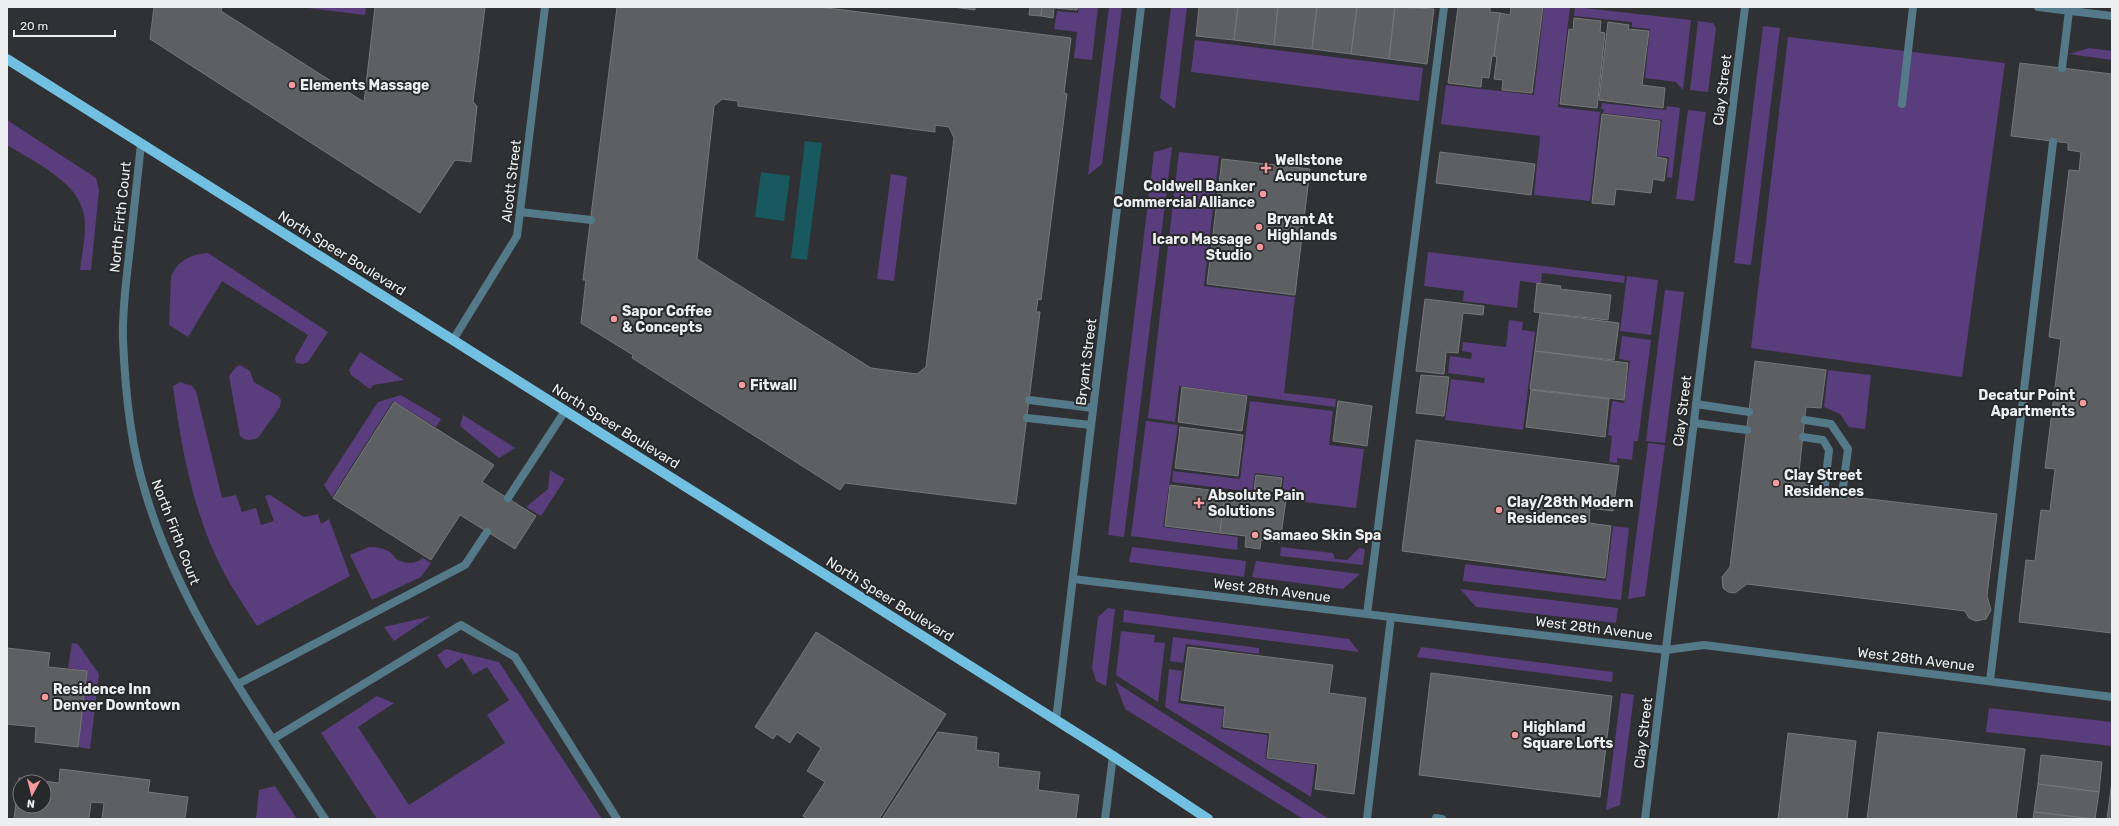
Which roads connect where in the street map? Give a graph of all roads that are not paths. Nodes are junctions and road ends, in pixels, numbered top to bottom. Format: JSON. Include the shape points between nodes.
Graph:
{"nodes":[{"id":1,"x":545,"y":7,"type":"edge"},
{"id":2,"x":1141,"y":7,"type":"edge"},
{"id":3,"x":1444,"y":7,"type":"edge"},
{"id":4,"x":1745,"y":7,"type":"edge"},
{"id":5,"x":1913,"y":7,"type":"edge"},
{"id":6,"x":2038,"y":7,"type":"edge"},
{"id":7,"x":2069,"y":11,"type":"junction"},
{"id":8,"x":2112,"y":16,"type":"edge"},
{"id":9,"x":7,"y":59,"type":"edge"},
{"id":10,"x":2062,"y":68,"type":"dead end"},
{"id":11,"x":1902,"y":104,"type":"dead end"},
{"id":12,"x":2053,"y":142,"type":"dead end"},
{"id":13,"x":141,"y":144,"type":"junction"},
{"id":14,"x":520,"y":212,"type":"junction"},
{"id":15,"x":591,"y":220,"type":"dead end"},
{"id":16,"x":452,"y":340,"type":"junction"},
{"id":17,"x":1030,"y":400,"type":"dead end"},
{"id":18,"x":1696,"y":404,"type":"junction"},
{"id":19,"x":1093,"y":408,"type":"junction"},
{"id":20,"x":566,"y":411,"type":"junction"},
{"id":21,"x":1749,"y":412,"type":"dead end"},
{"id":22,"x":1027,"y":418,"type":"dead end"},
{"id":23,"x":1805,"y":420,"type":"dead end"},
{"id":24,"x":1694,"y":423,"type":"junction"},
{"id":25,"x":1091,"y":425,"type":"junction"},
{"id":26,"x":1747,"y":430,"type":"dead end"},
{"id":27,"x":1803,"y":437,"type":"dead end"},
{"id":28,"x":1824,"y":493,"type":"dead end"},
{"id":29,"x":1842,"y":496,"type":"dead end"},
{"id":30,"x":508,"y":498,"type":"dead end"},
{"id":31,"x":487,"y":532,"type":"dead end"},
{"id":32,"x":1073,"y":578,"type":"junction"},
{"id":33,"x":1367,"y":614,"type":"junction"},
{"id":34,"x":1391,"y":617,"type":"junction"},
{"id":35,"x":1666,"y":650,"type":"junction"},
{"id":36,"x":1990,"y":682,"type":"junction"},
{"id":37,"x":238,"y":684,"type":"junction"},
{"id":38,"x":2112,"y":697,"type":"edge"},
{"id":39,"x":1056,"y":720,"type":"junction"},
{"id":40,"x":273,"y":739,"type":"junction"},
{"id":41,"x":1113,"y":756,"type":"junction"},
{"id":42,"x":325,"y":819,"type":"edge"},
{"id":43,"x":617,"y":819,"type":"edge"},
{"id":44,"x":1105,"y":819,"type":"edge"},
{"id":45,"x":1208,"y":819,"type":"edge"},
{"id":46,"x":1367,"y":819,"type":"edge"},
{"id":47,"x":1646,"y":819,"type":"edge"}],
"edges":[{"from":1,"to":14,"type":"street","name":"Alcott Street"},
{"from":2,"to":19,"type":"street","name":"Bryant Street"},
{"from":3,"to":33,"type":"street"},
{"from":4,"to":18,"type":"street","name":"Clay Street"},
{"from":5,"to":11,"type":"street"},
{"from":6,"to":7,"type":"street"},
{"from":7,"to":8,"type":"street"},
{"from":7,"to":10,"type":"street"},
{"from":9,"to":13,"type":"main road","name":"North Speer Boulevard"},
{"from":12,"to":36,"type":"street"},
{"from":13,"to":16,"type":"main road","name":"North Speer Boulevard"},
{"from":13,"to":37,"type":"street","name":"North Firth Court","via":[[123,338],[132,431],[144,491],[165,548],[189,603]]},
{"from":14,"to":15,"type":"street"},
{"from":14,"to":16,"type":"street","name":"Alcott Street","via":[[517,236]]},
{"from":16,"to":20,"type":"main road","name":"North Speer Boulevard"},
{"from":17,"to":19,"type":"street"},
{"from":18,"to":21,"type":"street"},
{"from":18,"to":24,"type":"street","name":"Clay Street"},
{"from":19,"to":25,"type":"street","name":"Bryant Street"},
{"from":20,"to":30,"type":"street"},
{"from":20,"to":39,"type":"main road","name":"North Speer Boulevard"},
{"from":22,"to":25,"type":"street"},
{"from":23,"to":29,"type":"street","via":[[1831,424],[1848,449]]},
{"from":24,"to":26,"type":"street"},
{"from":24,"to":35,"type":"street","name":"Clay Street"},
{"from":25,"to":32,"type":"street","name":"Bryant Street"},
{"from":27,"to":28,"type":"street","via":[[1823,440],[1829,450]]},
{"from":31,"to":37,"type":"street","via":[[465,565]]},
{"from":32,"to":33,"type":"street","name":"West 28th Avenue"},
{"from":32,"to":39,"type":"street","name":"Bryant Street"},
{"from":33,"to":34,"type":"street","name":"West 28th Avenue"},
{"from":34,"to":35,"type":"street","name":"West 28th Avenue"},
{"from":34,"to":46,"type":"street"},
{"from":35,"to":36,"type":"street","name":"West 28th Avenue","via":[[1704,645]]},
{"from":35,"to":47,"type":"street","name":"Clay Street"},
{"from":36,"to":38,"type":"street","name":"West 28th Avenue"},
{"from":37,"to":40,"type":"street","name":"North Firth Court"},
{"from":39,"to":41,"type":"main road","name":"North Speer Boulevard"},
{"from":40,"to":42,"type":"street","name":"North Firth Court"},
{"from":40,"to":43,"type":"street","via":[[461,625],[515,658]]},
{"from":41,"to":44,"type":"street"},
{"from":41,"to":45,"type":"main road","name":"North Speer Boulevard"}]}
